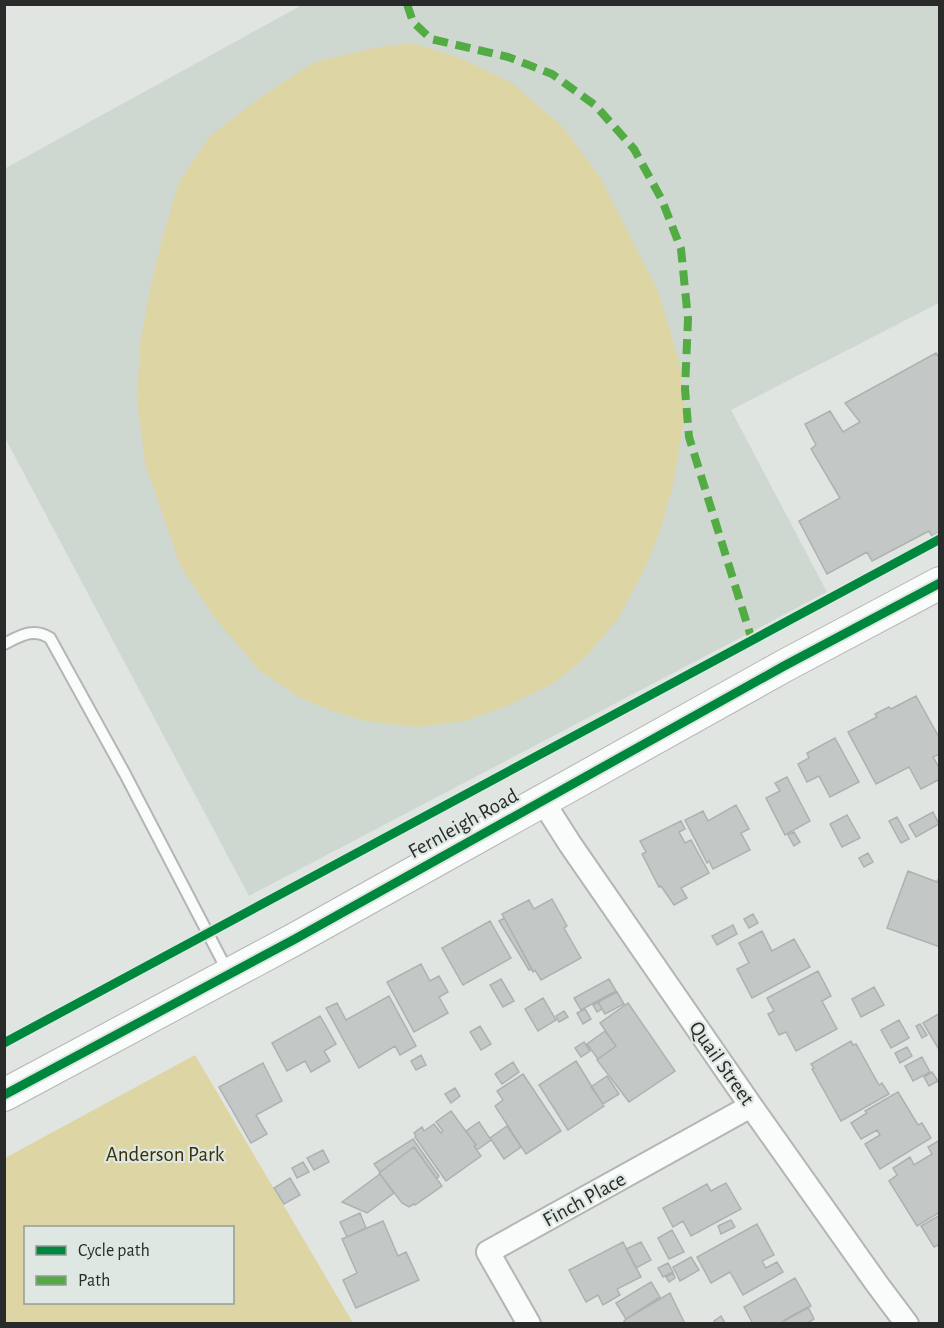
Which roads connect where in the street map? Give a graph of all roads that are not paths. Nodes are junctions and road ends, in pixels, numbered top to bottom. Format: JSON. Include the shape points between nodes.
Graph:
{"nodes":[{"id":1,"x":939,"y":582,"type":"edge"},
{"id":2,"x":4,"y":644,"type":"edge"},
{"id":3,"x":542,"y":800,"type":"junction"},
{"id":4,"x":229,"y":974,"type":"junction"},
{"id":5,"x":4,"y":1095,"type":"edge"},
{"id":6,"x":752,"y":1106,"type":"junction"},
{"id":7,"x":529,"y":1323,"type":"edge"},
{"id":8,"x":907,"y":1323,"type":"edge"}],
"edges":[{"from":1,"to":3,"type":"street","name":"Fernleigh Road"},
{"from":2,"to":4,"type":"lane","via":[[34,632],[50,638]]},
{"from":3,"to":4,"type":"street","name":"Fernleigh Road"},
{"from":3,"to":6,"type":"street","name":"Quail Street"},
{"from":4,"to":5,"type":"street","name":"Fernleigh Road"},
{"from":6,"to":7,"type":"street","name":"Finch Place","via":[[488,1252]]},
{"from":6,"to":8,"type":"street","name":"Quail Street"}]}
